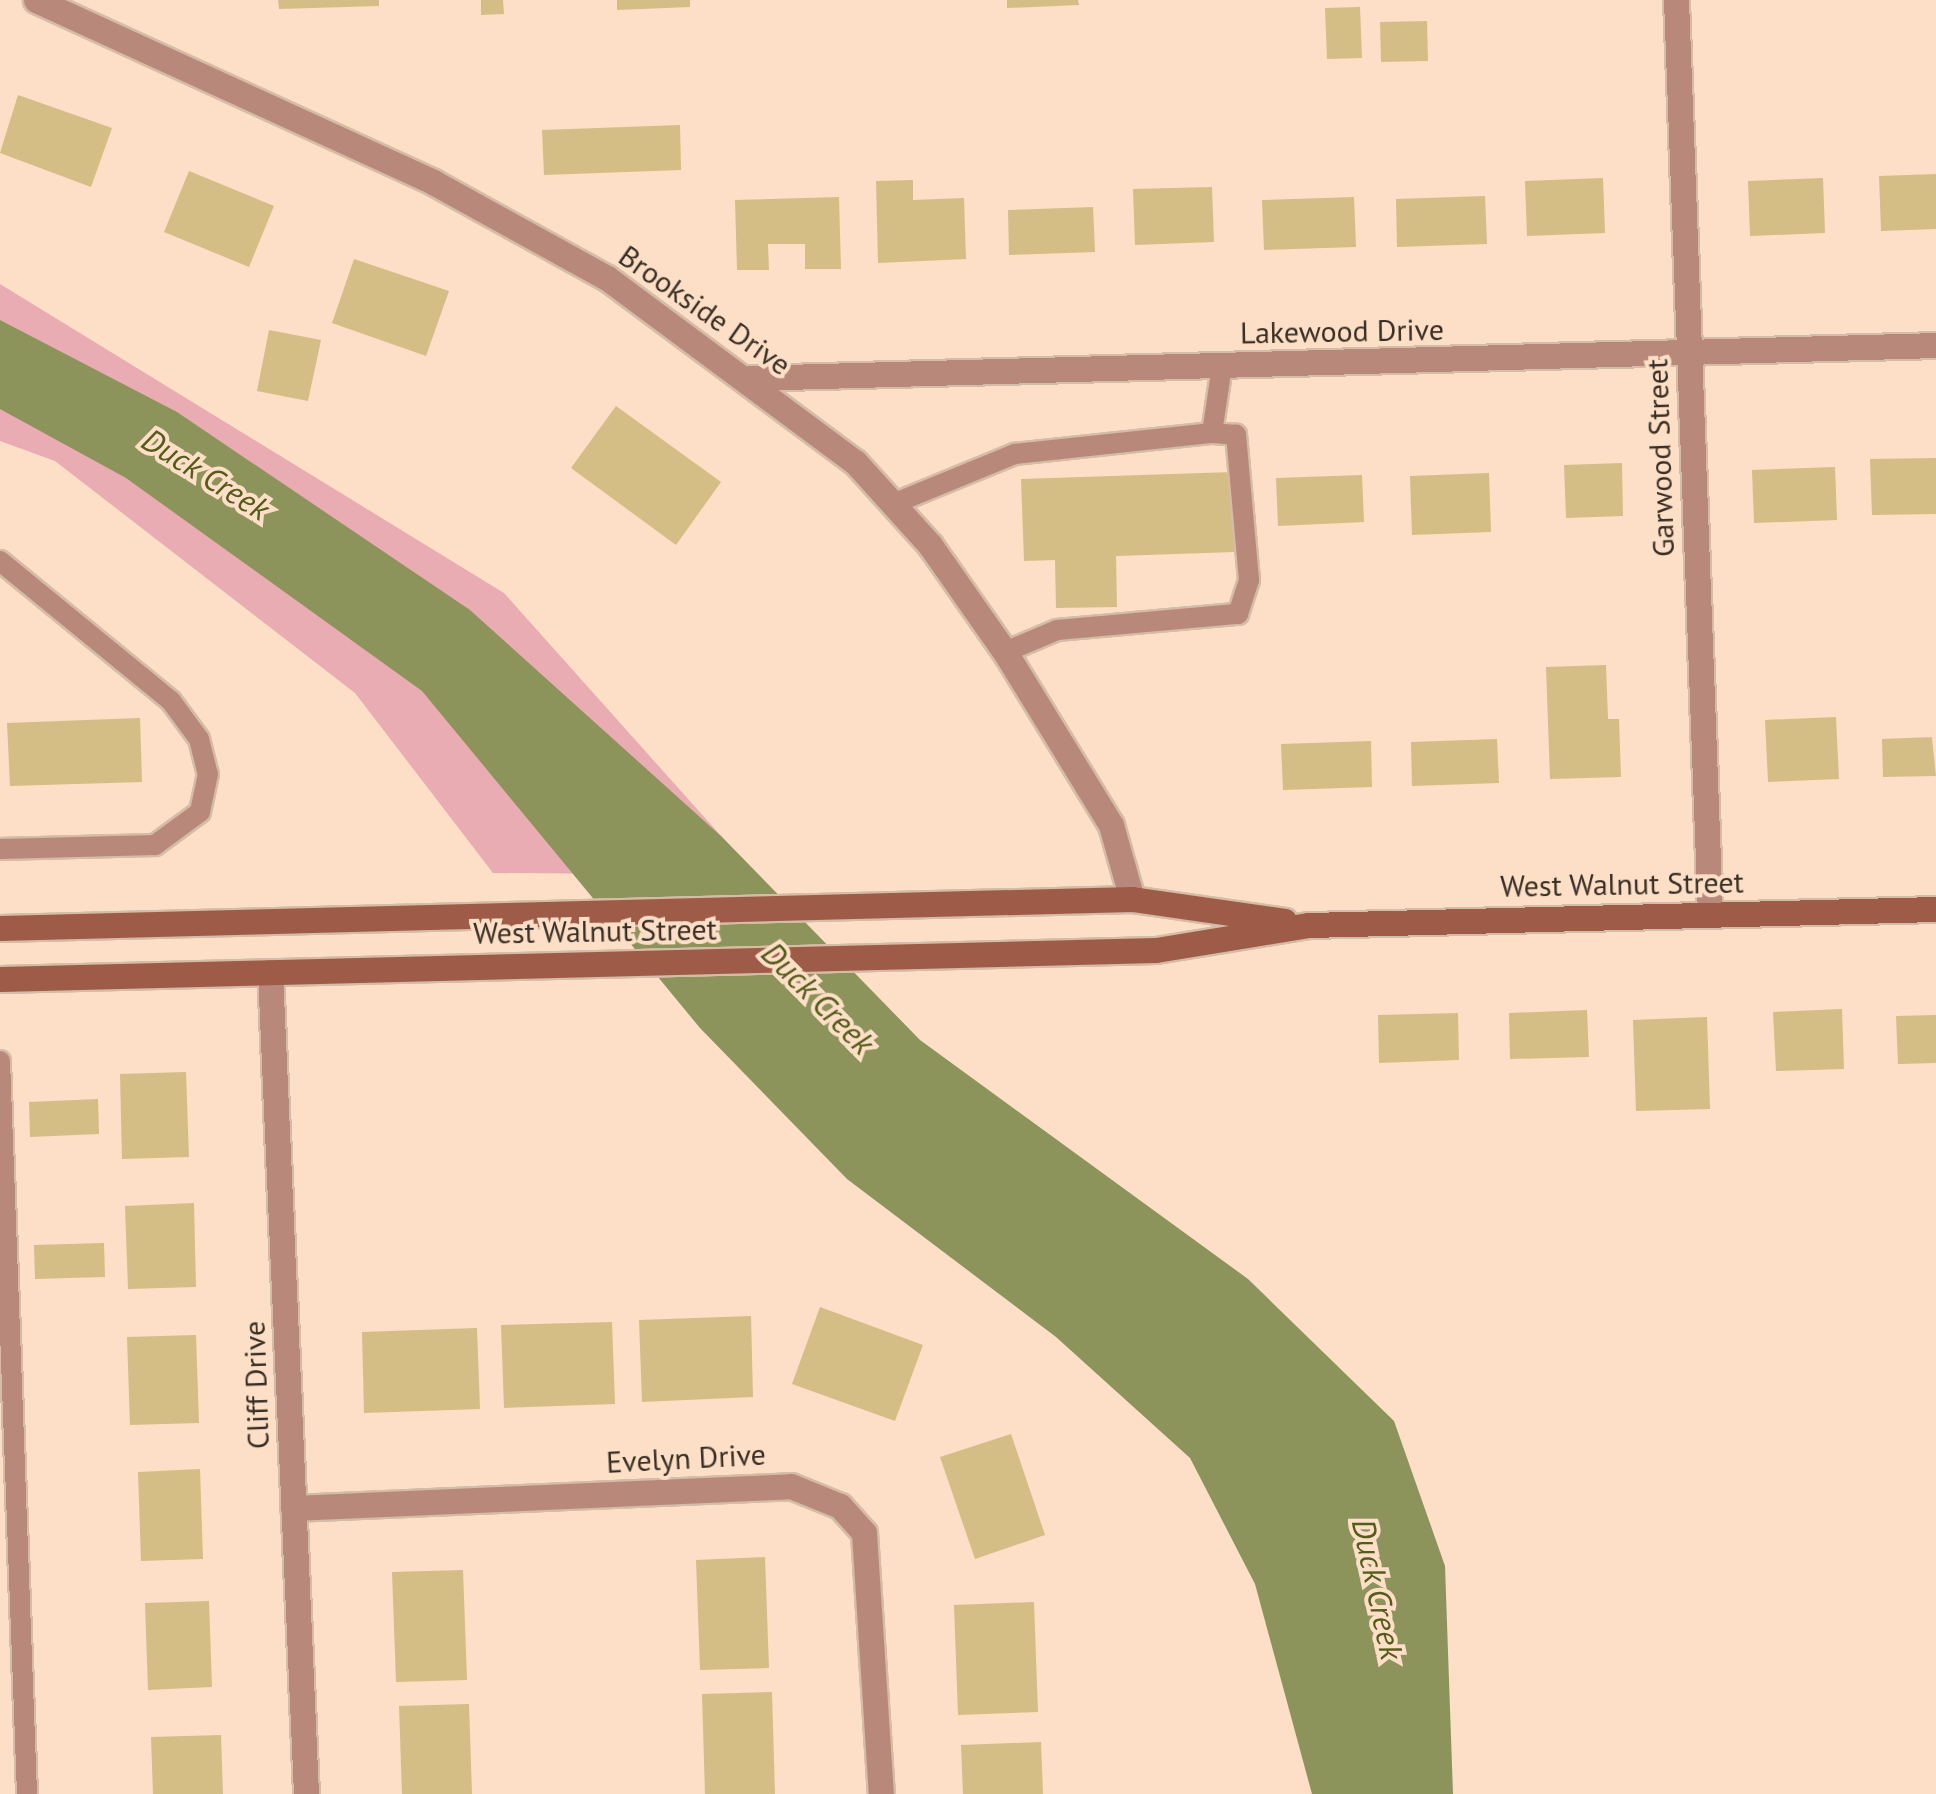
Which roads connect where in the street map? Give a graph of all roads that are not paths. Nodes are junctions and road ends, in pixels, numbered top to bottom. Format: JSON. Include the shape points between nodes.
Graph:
{"nodes":[{"id":1,"x":36,"y":0,"type":"edge"},
{"id":2,"x":1676,"y":0,"type":"edge"},
{"id":3,"x":1936,"y":346,"type":"edge"},
{"id":4,"x":1689,"y":354,"type":"junction"},
{"id":5,"x":1222,"y":366,"type":"junction"},
{"id":6,"x":749,"y":378,"type":"junction"},
{"id":7,"x":1212,"y":433,"type":"junction"},
{"id":8,"x":893,"y":504,"type":"junction"},
{"id":9,"x":0,"y":562,"type":"edge"},
{"id":10,"x":1005,"y":652,"type":"junction"},
{"id":11,"x":0,"y":849,"type":"edge"},
{"id":12,"x":1132,"y":900,"type":"junction"},
{"id":13,"x":1936,"y":909,"type":"edge"},
{"id":14,"x":1710,"y":914,"type":"junction"},
{"id":15,"x":1309,"y":925,"type":"junction"},
{"id":16,"x":0,"y":928,"type":"edge"},
{"id":17,"x":270,"y":972,"type":"junction"},
{"id":18,"x":0,"y":979,"type":"edge"},
{"id":19,"x":0,"y":1061,"type":"edge"},
{"id":20,"x":293,"y":1508,"type":"junction"},
{"id":21,"x":27,"y":1794,"type":"edge"},
{"id":22,"x":306,"y":1794,"type":"edge"},
{"id":23,"x":882,"y":1794,"type":"edge"}],
"edges":[{"from":1,"to":6,"type":"street","name":"Brookside Drive","via":[[433,182],[607,278]]},
{"from":2,"to":4,"type":"street","name":"Garwood Street"},
{"from":3,"to":4,"type":"street","name":"Lakewood Drive"},
{"from":4,"to":5,"type":"street","name":"Lakewood Drive"},
{"from":4,"to":14,"type":"street","name":"Garwood Street"},
{"from":5,"to":6,"type":"street","name":"Lakewood Drive"},
{"from":5,"to":7,"type":"lane"},
{"from":6,"to":8,"type":"street","name":"Brookside Drive","via":[[855,462]]},
{"from":7,"to":8,"type":"lane","via":[[1015,454]]},
{"from":7,"to":10,"type":"lane","via":[[1236,435],[1249,580],[1238,614],[1057,630]]},
{"from":8,"to":10,"type":"street","name":"Brookside Drive"},
{"from":9,"to":11,"type":"lane","via":[[171,701],[198,740],[208,774],[200,812],[154,845]]},
{"from":10,"to":12,"type":"street","name":"Brookside Drive","via":[[1111,824]]},
{"from":12,"to":15,"type":"main road","name":"West Walnut Street"},
{"from":12,"to":16,"type":"main road","name":"West Walnut Street"},
{"from":13,"to":14,"type":"main road","name":"West Walnut Street"},
{"from":14,"to":15,"type":"main road","name":"West Walnut Street"},
{"from":15,"to":17,"type":"main road","name":"West Walnut Street","via":[[1156,950]]},
{"from":17,"to":18,"type":"main road","name":"West Walnut Street"},
{"from":17,"to":20,"type":"street","name":"Cliff Drive"},
{"from":19,"to":21,"type":"lane"},
{"from":20,"to":22,"type":"street","name":"Cliff Drive"},
{"from":20,"to":23,"type":"street","name":"Evelyn Drive","via":[[791,1486],[840,1506],[864,1533]]}]}
